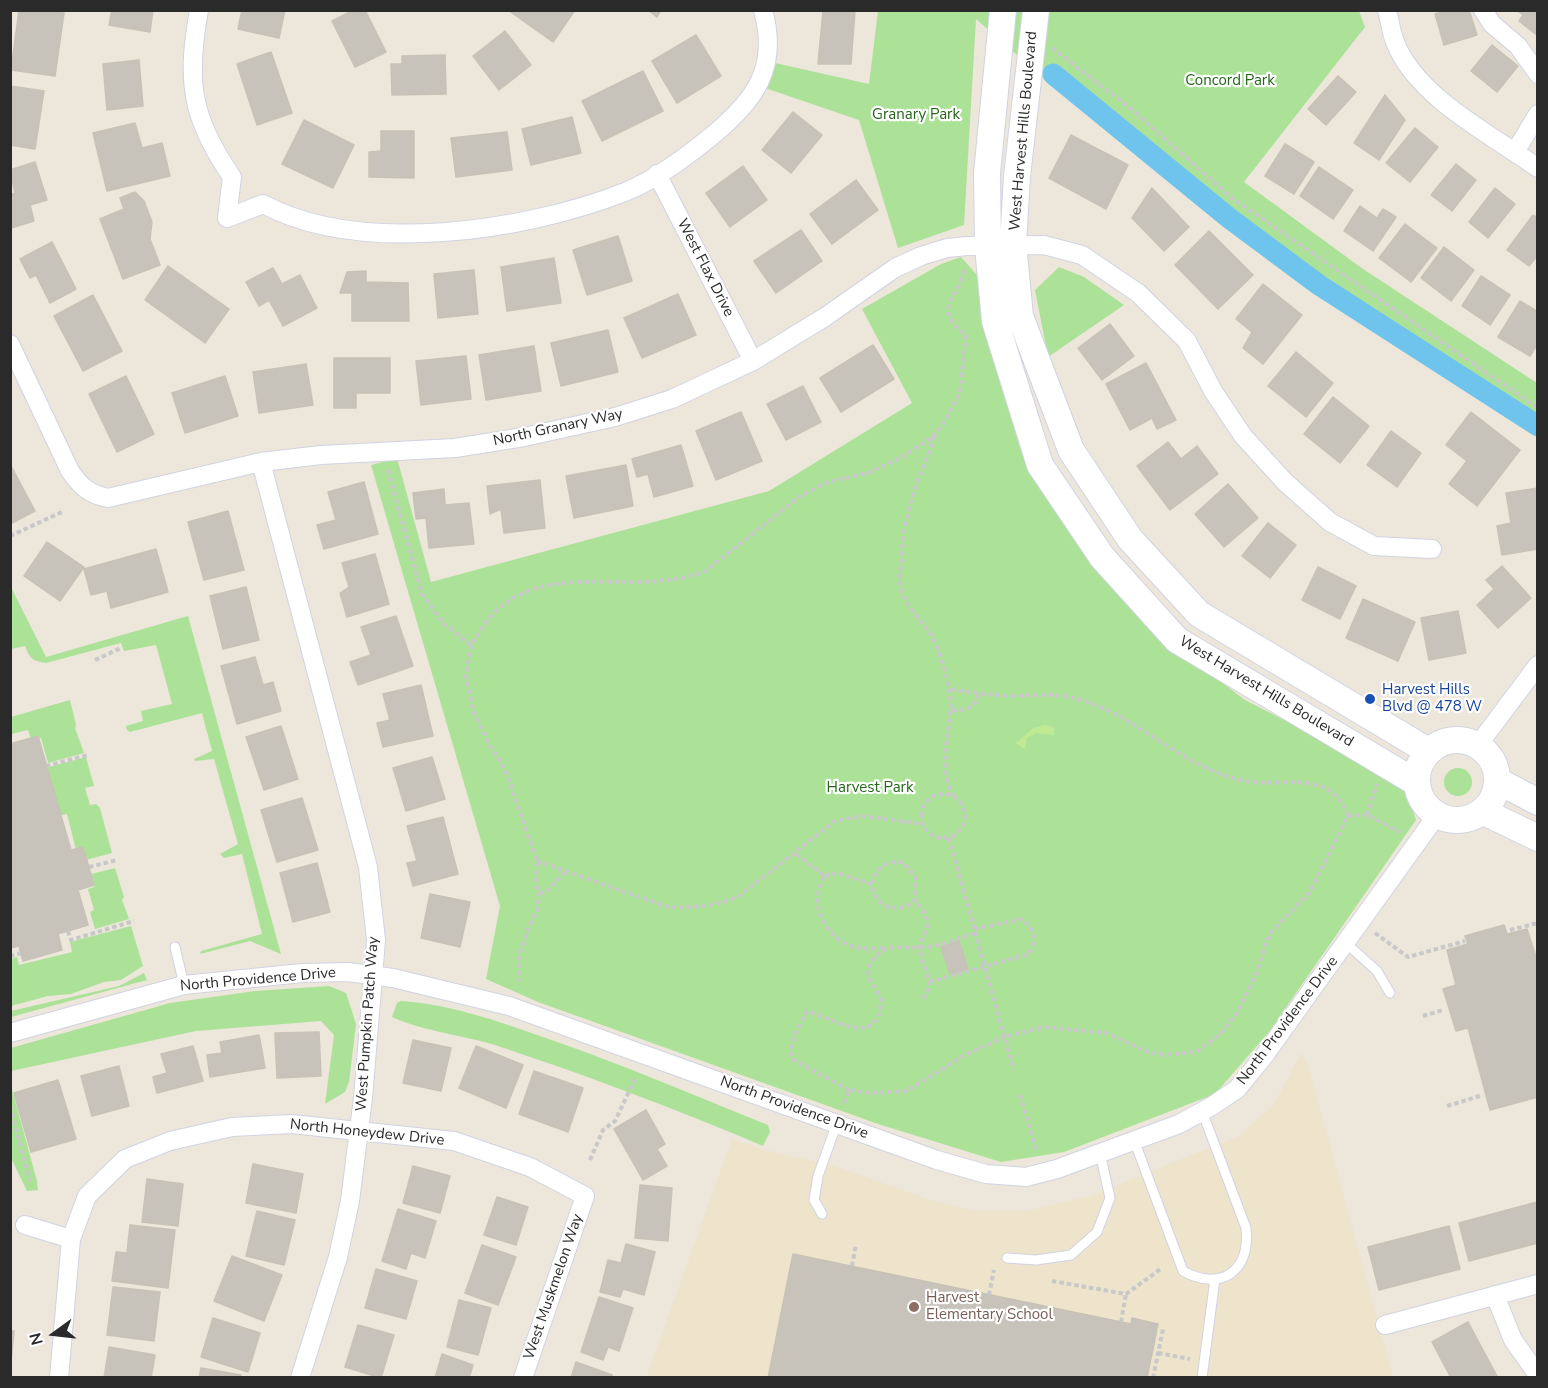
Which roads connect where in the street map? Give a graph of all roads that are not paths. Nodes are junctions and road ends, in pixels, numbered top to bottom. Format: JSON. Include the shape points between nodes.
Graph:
{"nodes":[{"id":1,"x":199,"y":10,"type":"edge"},
{"id":2,"x":764,"y":10,"type":"edge"},
{"id":3,"x":1003,"y":10,"type":"edge"},
{"id":4,"x":1036,"y":10,"type":"edge"},
{"id":5,"x":1387,"y":10,"type":"edge"},
{"id":6,"x":1483,"y":10,"type":"edge"},
{"id":7,"x":1538,"y":74,"type":"edge"},
{"id":8,"x":1538,"y":114,"type":"edge"},
{"id":9,"x":1515,"y":152,"type":"junction"},
{"id":10,"x":1538,"y":168,"type":"edge"},
{"id":11,"x":657,"y":174,"type":"junction"},
{"id":12,"x":1013,"y":244,"type":"junction"},
{"id":13,"x":988,"y":247,"type":"junction"},
{"id":14,"x":10,"y":344,"type":"edge"},
{"id":15,"x":753,"y":361,"type":"junction"},
{"id":16,"x":261,"y":462,"type":"junction"},
{"id":17,"x":1431,"y":549,"type":"dead end"},
{"id":18,"x":1538,"y":665,"type":"edge"},
{"id":19,"x":1478,"y":745,"type":"junction"},
{"id":20,"x":1428,"y":751,"type":"junction"},
{"id":21,"x":1498,"y":781,"type":"junction"},
{"id":22,"x":1417,"y":783,"type":"junction"},
{"id":23,"x":1538,"y":802,"type":"edge"},
{"id":24,"x":1482,"y":811,"type":"junction"},
{"id":25,"x":1437,"y":814,"type":"junction"},
{"id":26,"x":1538,"y":838,"type":"edge"},
{"id":27,"x":1347,"y":944,"type":"junction"},
{"id":28,"x":175,"y":947,"type":"dead end"},
{"id":29,"x":373,"y":975,"type":"junction"},
{"id":30,"x":184,"y":985,"type":"junction"},
{"id":31,"x":1390,"y":993,"type":"dead end"},
{"id":32,"x":10,"y":1033,"type":"edge"},
{"id":33,"x":1202,"y":1111,"type":"junction"},
{"id":34,"x":837,"y":1123,"type":"junction"},
{"id":35,"x":359,"y":1131,"type":"junction"},
{"id":36,"x":1134,"y":1140,"type":"junction"},
{"id":37,"x":1100,"y":1153,"type":"junction"},
{"id":38,"x":585,"y":1196,"type":"joint"},
{"id":39,"x":822,"y":1214,"type":"dead end"},
{"id":40,"x":25,"y":1225,"type":"dead end"},
{"id":41,"x":72,"y":1239,"type":"junction"},
{"id":42,"x":1007,"y":1257,"type":"dead end"},
{"id":43,"x":1215,"y":1279,"type":"junction"},
{"id":44,"x":1538,"y":1284,"type":"edge"},
{"id":45,"x":1495,"y":1295,"type":"junction"},
{"id":46,"x":1385,"y":1325,"type":"dead end"},
{"id":47,"x":1538,"y":1375,"type":"edge"},
{"id":48,"x":59,"y":1377,"type":"edge"},
{"id":49,"x":300,"y":1377,"type":"edge"},
{"id":50,"x":523,"y":1377,"type":"edge"},
{"id":51,"x":1202,"y":1377,"type":"edge"}],
"edges":[{"from":1,"to":11,"type":"street","via":[[193,55],[195,99],[210,145],[232,177],[227,218],[263,204],[283,215],[348,230],[427,233],[512,225],[627,191]]},
{"from":2,"to":11,"type":"street","via":[[770,50],[752,97],[729,122]]},
{"from":3,"to":13,"type":"street","name":"West Harvest Hills Boulevard","via":[[987,173]]},
{"from":4,"to":12,"type":"street","name":"West Harvest Hills Boulevard"},
{"from":5,"to":9,"type":"street","via":[[1394,42],[1419,78],[1440,99]]},
{"from":6,"to":7,"type":"street","via":[[1492,24],[1518,46]]},
{"from":8,"to":9,"type":"street"},
{"from":9,"to":10,"type":"street"},
{"from":11,"to":15,"type":"street","name":"West Flax Drive"},
{"from":12,"to":13,"type":"street","name":"North Granary Way"},
{"from":12,"to":17,"type":"street","name":"North Granary Way","via":[[1044,245],[1082,255],[1138,293],[1187,341],[1243,436],[1285,482],[1330,522],[1374,546]]},
{"from":12,"to":20,"type":"street","name":"West Harvest Hills Boulevard","via":[[1020,316],[1071,450],[1130,539],[1199,614]]},
{"from":13,"to":15,"type":"street","name":"North Granary Way","via":[[947,248],[895,268]]},
{"from":13,"to":22,"type":"street","name":"West Harvest Hills Boulevard","via":[[995,321],[1040,465],[1102,557],[1177,640]]},
{"from":14,"to":16,"type":"street","name":"North Granary Way","via":[[70,471],[92,495],[108,498]]},
{"from":15,"to":16,"type":"street","name":"North Granary Way","via":[[643,409],[560,430],[455,448]]},
{"from":16,"to":29,"type":"street","name":"West Pumpkin Patch Way","via":[[368,867],[376,940]]},
{"from":18,"to":19,"type":"street"},
{"from":19,"to":20,"type":"street","via":[[1457,739]]},
{"from":19,"to":21,"type":"street","via":[[1493,760]]},
{"from":20,"to":22,"type":"street"},
{"from":21,"to":23,"type":"street"},
{"from":21,"to":24,"type":"street","via":[[1490,803]]},
{"from":22,"to":25,"type":"street","via":[[1427,807]]},
{"from":24,"to":25,"type":"street","via":[[1460,820]]},
{"from":24,"to":26,"type":"street"},
{"from":25,"to":27,"type":"street","name":"North Providence Drive"},
{"from":27,"to":31,"type":"lane","via":[[1377,971]]},
{"from":27,"to":33,"type":"street","name":"North Providence Drive","via":[[1237,1089]]},
{"from":28,"to":30,"type":"lane"},
{"from":29,"to":30,"type":"street","name":"North Providence Drive","via":[[302,973]]},
{"from":29,"to":34,"type":"street","name":"North Providence Drive","via":[[509,1006]]},
{"from":29,"to":35,"type":"street","name":"West Pumpkin Patch Way"},
{"from":30,"to":32,"type":"street","name":"North Providence Drive"},
{"from":33,"to":36,"type":"street","name":"North Providence Drive"},
{"from":33,"to":43,"type":"lane","via":[[1248,1241],[1244,1258],[1230,1276]]},
{"from":34,"to":37,"type":"street","name":"North Providence Drive","via":[[986,1174],[1026,1176]]},
{"from":34,"to":39,"type":"lane","via":[[814,1200]]},
{"from":35,"to":38,"type":"street","name":"North Honeydew Drive","via":[[454,1142],[530,1167]]},
{"from":35,"to":41,"type":"street","name":"North Honeydew Drive","via":[[291,1124],[232,1127],[170,1141],[125,1159],[87,1196]]},
{"from":35,"to":49,"type":"street","name":"West Pumpkin Patch Way","via":[[338,1257]]},
{"from":36,"to":37,"type":"street","name":"North Providence Drive"},
{"from":36,"to":43,"type":"lane","via":[[1183,1271],[1196,1278]]},
{"from":37,"to":42,"type":"lane","via":[[1110,1198],[1097,1232],[1071,1255],[1036,1260]]},
{"from":38,"to":50,"type":"street","name":"West Muskmelon Way"},
{"from":40,"to":41,"type":"street"},
{"from":41,"to":48,"type":"street"},
{"from":43,"to":51,"type":"lane"},
{"from":44,"to":45,"type":"street"},
{"from":45,"to":46,"type":"street"},
{"from":45,"to":47,"type":"street","via":[[1513,1340]]}]}
